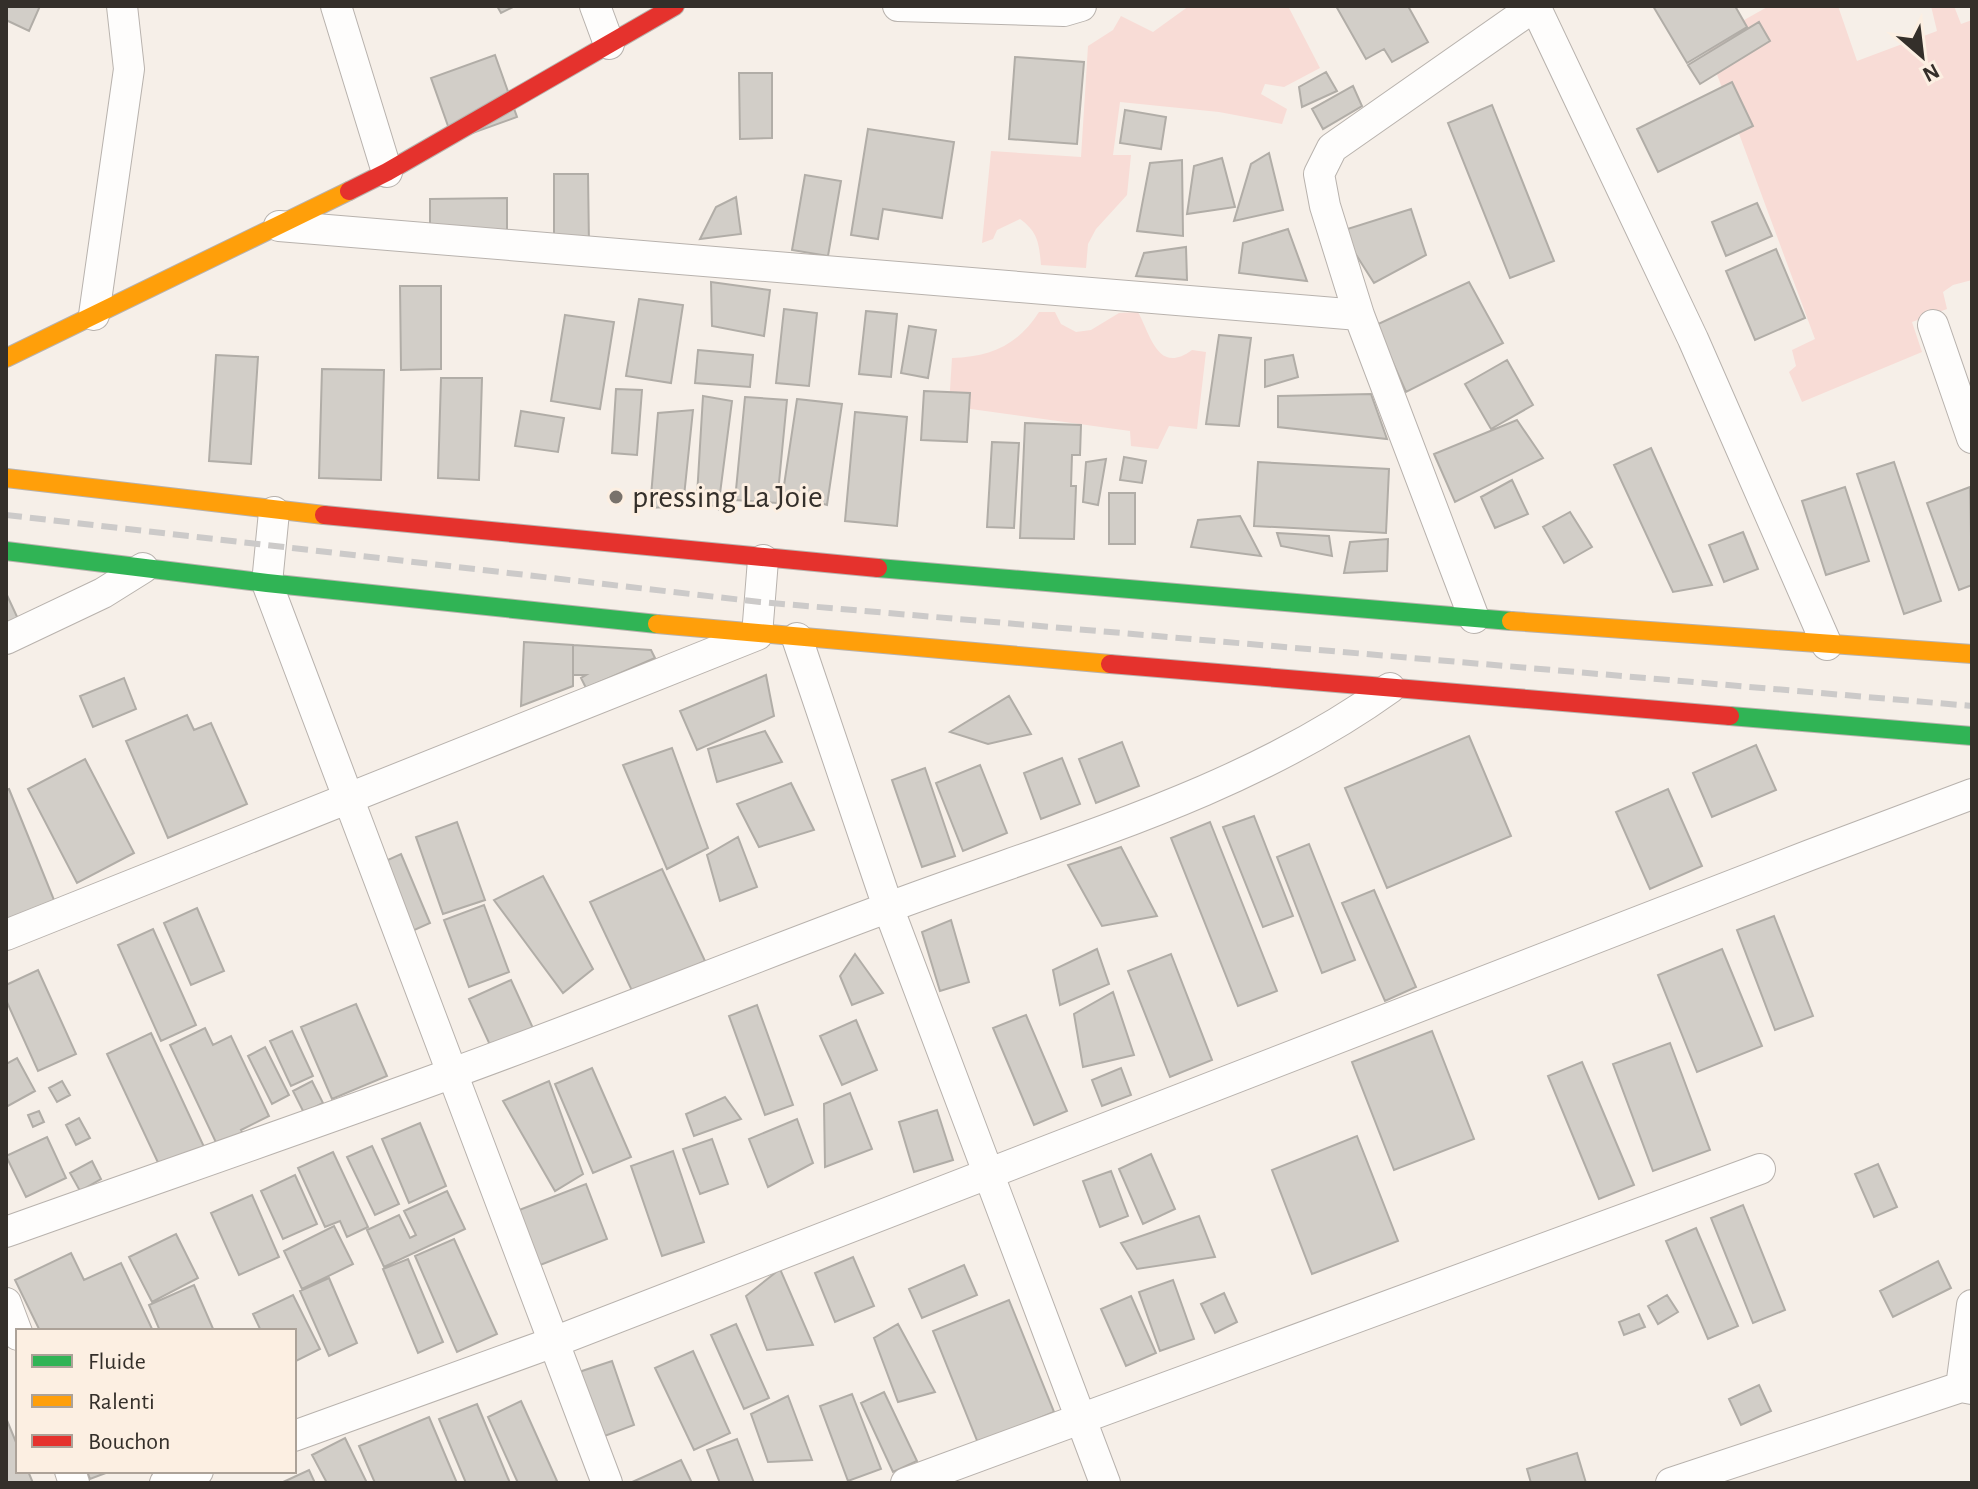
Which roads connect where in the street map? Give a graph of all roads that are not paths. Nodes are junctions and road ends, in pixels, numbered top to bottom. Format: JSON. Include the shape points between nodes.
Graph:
{"nodes":[{"id":1,"x":122,"y":6,"type":"edge"},
{"id":2,"x":336,"y":6,"type":"edge"},
{"id":3,"x":595,"y":6,"type":"edge"},
{"id":4,"x":675,"y":6,"type":"edge"},
{"id":5,"x":898,"y":6,"type":"edge"},
{"id":6,"x":1081,"y":6,"type":"edge"},
{"id":7,"x":609,"y":44,"type":"junction"},
{"id":8,"x":387,"y":172,"type":"junction"},
{"id":9,"x":277,"y":226,"type":"junction"},
{"id":10,"x":94,"y":315,"type":"junction"},
{"id":11,"x":1359,"y":315,"type":"junction"},
{"id":12,"x":1933,"y":325,"type":"dead end"},
{"id":13,"x":6,"y":358,"type":"edge"},
{"id":14,"x":1972,"y":438,"type":"edge"},
{"id":15,"x":6,"y":478,"type":"edge"},
{"id":16,"x":274,"y":512,"type":"junction"},
{"id":17,"x":6,"y":551,"type":"edge"},
{"id":18,"x":763,"y":560,"type":"junction"},
{"id":19,"x":143,"y":568,"type":"junction"},
{"id":20,"x":267,"y":583,"type":"junction"},
{"id":21,"x":1474,"y":618,"type":"junction"},
{"id":22,"x":757,"y":635,"type":"junction"},
{"id":23,"x":797,"y":638,"type":"junction"},
{"id":24,"x":6,"y":639,"type":"edge"},
{"id":25,"x":1827,"y":645,"type":"junction"},
{"id":26,"x":1972,"y":654,"type":"edge"},
{"id":27,"x":1390,"y":688,"type":"junction"},
{"id":28,"x":1972,"y":736,"type":"edge"},
{"id":29,"x":1972,"y":794,"type":"edge"},
{"id":30,"x":348,"y":798,"type":"junction"},
{"id":31,"x":888,"y":907,"type":"junction"},
{"id":32,"x":6,"y":935,"type":"edge"},
{"id":33,"x":452,"y":1073,"type":"junction"},
{"id":34,"x":1760,"y":1169,"type":"dead end"},
{"id":35,"x":987,"y":1175,"type":"junction"},
{"id":36,"x":6,"y":1232,"type":"edge"},
{"id":37,"x":6,"y":1303,"type":"edge"},
{"id":38,"x":1972,"y":1305,"type":"edge"},
{"id":39,"x":16,"y":1330,"type":"edge"},
{"id":40,"x":554,"y":1342,"type":"junction"},
{"id":41,"x":1966,"y":1388,"type":"edge"},
{"id":42,"x":1081,"y":1419,"type":"junction"},
{"id":43,"x":296,"y":1435,"type":"edge"},
{"id":44,"x":192,"y":1473,"type":"edge"},
{"id":45,"x":165,"y":1483,"type":"edge"},
{"id":46,"x":607,"y":1483,"type":"edge"},
{"id":47,"x":906,"y":1483,"type":"edge"},
{"id":48,"x":1105,"y":1483,"type":"edge"},
{"id":49,"x":1671,"y":1483,"type":"edge"}],
"edges":[{"from":1,"to":10,"type":"street","via":[[129,69]]},
{"from":2,"to":8,"type":"street"},
{"from":3,"to":7,"type":"street"},
{"from":4,"to":7,"type":"main road"},
{"from":5,"to":6,"type":"street","via":[[1064,11]]},
{"from":7,"to":8,"type":"main road"},
{"from":8,"to":9,"type":"main road"},
{"from":9,"to":10,"type":"main road"},
{"from":9,"to":11,"type":"street"},
{"from":10,"to":13,"type":"main road"},
{"from":11,"to":21,"type":"street"},
{"from":11,"to":25,"type":"street","via":[[1319,174],[1332,148],[1535,6],[1693,339]]},
{"from":12,"to":14,"type":"street"},
{"from":15,"to":16,"type":"main road"},
{"from":16,"to":18,"type":"main road"},
{"from":16,"to":20,"type":"street"},
{"from":17,"to":19,"type":"main road"},
{"from":18,"to":21,"type":"main road"},
{"from":18,"to":22,"type":"street"},
{"from":19,"to":20,"type":"main road"},
{"from":19,"to":24,"type":"street"},
{"from":20,"to":22,"type":"main road"},
{"from":20,"to":30,"type":"street"},
{"from":21,"to":25,"type":"main road"},
{"from":22,"to":23,"type":"main road"},
{"from":22,"to":30,"type":"street"},
{"from":23,"to":27,"type":"main road"},
{"from":23,"to":31,"type":"street"},
{"from":25,"to":26,"type":"main road"},
{"from":27,"to":28,"type":"main road"},
{"from":27,"to":31,"type":"street","via":[[1256,767],[1117,826]]},
{"from":29,"to":35,"type":"street"},
{"from":30,"to":32,"type":"street"},
{"from":30,"to":33,"type":"street"},
{"from":31,"to":33,"type":"street"},
{"from":31,"to":35,"type":"street"},
{"from":33,"to":36,"type":"street"},
{"from":33,"to":40,"type":"street"},
{"from":34,"to":42,"type":"street"},
{"from":35,"to":40,"type":"street"},
{"from":35,"to":42,"type":"street"},
{"from":37,"to":39,"type":"street"},
{"from":38,"to":41,"type":"street"},
{"from":40,"to":43,"type":"street"},
{"from":40,"to":46,"type":"street"},
{"from":41,"to":49,"type":"street"},
{"from":42,"to":47,"type":"street"},
{"from":42,"to":48,"type":"street"},
{"from":44,"to":45,"type":"street"}]}
